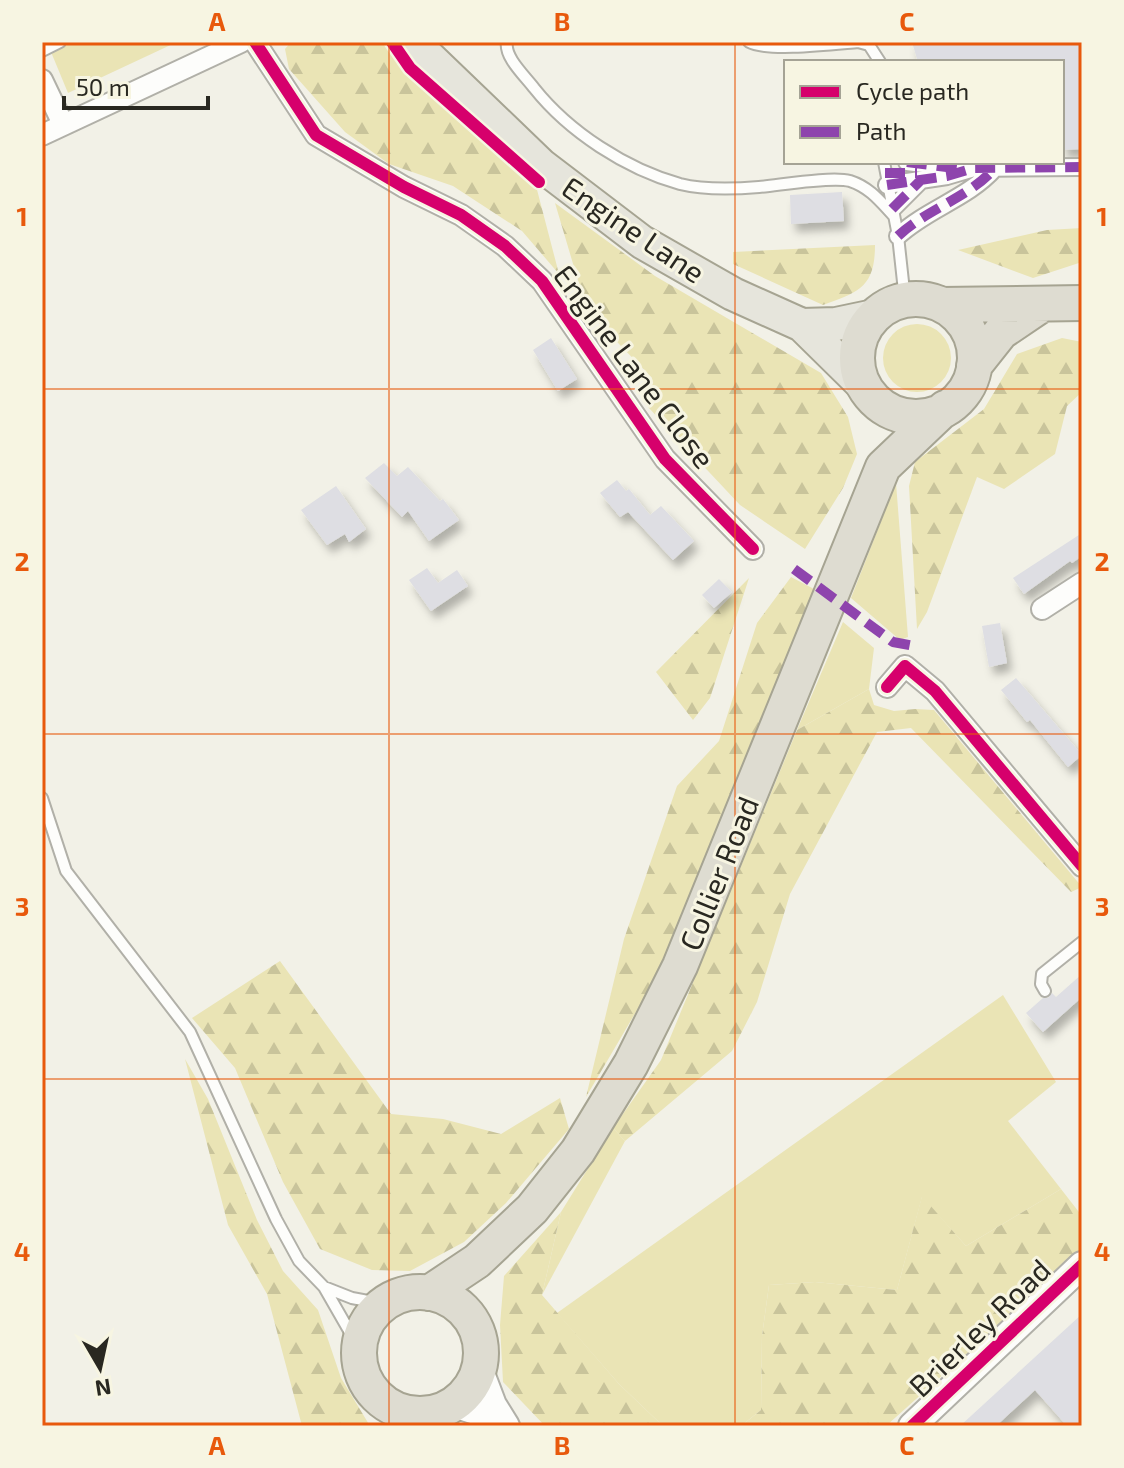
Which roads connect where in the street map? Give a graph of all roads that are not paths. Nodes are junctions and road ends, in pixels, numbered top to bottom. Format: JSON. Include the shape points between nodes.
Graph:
{"nodes":[{"id":1,"x":60,"y":42,"type":"edge"},
{"id":2,"x":241,"y":42,"type":"edge"},
{"id":3,"x":255,"y":42,"type":"edge"},
{"id":4,"x":507,"y":42,"type":"edge"},
{"id":5,"x":749,"y":42,"type":"edge"},
{"id":6,"x":863,"y":43,"type":"edge"},
{"id":7,"x":426,"y":49,"type":"edge"},
{"id":8,"x":42,"y":51,"type":"edge"},
{"id":9,"x":878,"y":60,"type":"edge"},
{"id":10,"x":42,"y":80,"type":"edge"},
{"id":11,"x":63,"y":124,"type":"junction"},
{"id":12,"x":42,"y":135,"type":"edge"},
{"id":13,"x":929,"y":164,"type":"edge"},
{"id":14,"x":962,"y":164,"type":"edge"},
{"id":15,"x":1082,"y":167,"type":"edge"},
{"id":16,"x":974,"y":168,"type":"junction"},
{"id":17,"x":994,"y":169,"type":"junction"},
{"id":18,"x":886,"y":173,"type":"edge"},
{"id":19,"x":921,"y":180,"type":"junction"},
{"id":20,"x":893,"y":213,"type":"junction"},
{"id":21,"x":898,"y":236,"type":"junction"},
{"id":22,"x":905,"y":300,"type":"junction"},
{"id":23,"x":1082,"y":303,"type":"edge"},
{"id":24,"x":942,"y":305,"type":"junction"},
{"id":25,"x":1041,"y":305,"type":"junction"},
{"id":26,"x":874,"y":316,"type":"junction"},
{"id":27,"x":802,"y":325,"type":"junction"},
{"id":28,"x":974,"y":366,"type":"junction"},
{"id":29,"x":867,"y":391,"type":"junction"},
{"id":30,"x":945,"y":408,"type":"junction"},
{"id":31,"x":883,"y":467,"type":"junction"},
{"id":32,"x":753,"y":549,"type":"dead end"},
{"id":33,"x":1082,"y":583,"type":"edge"},
{"id":34,"x":1042,"y":609,"type":"dead end"},
{"id":35,"x":887,"y":687,"type":"dead end"},
{"id":36,"x":42,"y":798,"type":"edge"},
{"id":37,"x":1082,"y":866,"type":"edge"},
{"id":38,"x":1082,"y":942,"type":"edge"},
{"id":39,"x":1045,"y":991,"type":"dead end"},
{"id":40,"x":495,"y":1246,"type":"junction"},
{"id":41,"x":1082,"y":1265,"type":"edge"},
{"id":42,"x":324,"y":1287,"type":"junction"},
{"id":43,"x":429,"y":1293,"type":"junction"},
{"id":44,"x":384,"y":1304,"type":"junction"},
{"id":45,"x":467,"y":1314,"type":"junction"},
{"id":46,"x":359,"y":1348,"type":"junction"},
{"id":47,"x":479,"y":1368,"type":"junction"},
{"id":48,"x":386,"y":1414,"type":"edge"},
{"id":49,"x":437,"y":1414,"type":"edge"},
{"id":50,"x":505,"y":1425,"type":"edge"},
{"id":51,"x":912,"y":1426,"type":"edge"}],
"edges":[{"from":1,"to":8,"type":"lane"},
{"from":2,"to":11,"type":"street"},
{"from":3,"to":32,"type":"street","name":"Engine Lane Close","via":[[316,135],[461,215],[542,281],[665,459]]},
{"from":4,"to":20,"type":"lane","via":[[511,57],[547,102],[592,141],[631,165],[682,185],[739,188],[848,180],[869,189]]},
{"from":5,"to":6,"type":"lane","via":[[769,47]]},
{"from":6,"to":9,"type":"lane"},
{"from":7,"to":27,"type":"main road","name":"Engine Lane","via":[[541,165],[642,242],[733,294]]},
{"from":10,"to":11,"type":"street"},
{"from":11,"to":12,"type":"street"},
{"from":13,"to":16,"type":"street"},
{"from":14,"to":16,"type":"street"},
{"from":15,"to":17,"type":"street"},
{"from":16,"to":17,"type":"street"},
{"from":16,"to":18,"type":"street"},
{"from":16,"to":19,"type":"street"},
{"from":17,"to":21,"type":"street"},
{"from":18,"to":19,"type":"street"},
{"from":18,"to":20,"type":"lane"},
{"from":19,"to":20,"type":"street"},
{"from":20,"to":21,"type":"lane"},
{"from":21,"to":22,"type":"lane"},
{"from":22,"to":24,"type":"highway"},
{"from":22,"to":26,"type":"highway"},
{"from":23,"to":25,"type":"highway"},
{"from":24,"to":25,"type":"highway"},
{"from":24,"to":28,"type":"highway","via":[[968,331]]},
{"from":25,"to":28,"type":"highway","via":[[1001,332]]},
{"from":26,"to":27,"type":"main road","name":"Engine Lane"},
{"from":26,"to":29,"type":"highway","via":[[864,328],[857,357]]},
{"from":27,"to":29,"type":"main road","name":"Engine Lane"},
{"from":28,"to":30,"type":"highway","via":[[964,391]]},
{"from":29,"to":30,"type":"highway","via":[[883,407],[906,415],[930,415]]},
{"from":29,"to":31,"type":"highway","name":"Collier Road","via":[[877,411]]},
{"from":30,"to":31,"type":"highway","name":"Collier Road"},
{"from":31,"to":40,"type":"highway","name":"Collier Road","via":[[686,952],[631,1064],[578,1151]]},
{"from":33,"to":34,"type":"street"},
{"from":35,"to":37,"type":"street","via":[[905,666],[935,691]]},
{"from":36,"to":42,"type":"lane","via":[[66,871],[190,1032],[276,1219],[299,1261]]},
{"from":38,"to":39,"type":"lane","via":[[1042,974]]},
{"from":40,"to":43,"type":"highway","name":"Collier Road"},
{"from":40,"to":45,"type":"highway","name":"Collier Road"},
{"from":41,"to":51,"type":"street","name":"Brierley Road"},
{"from":42,"to":44,"type":"lane"},
{"from":42,"to":46,"type":"lane"},
{"from":43,"to":44,"type":"highway","via":[[413,1292]]},
{"from":43,"to":45,"type":"highway"},
{"from":44,"to":46,"type":"highway","via":[[371,1316]]},
{"from":45,"to":47,"type":"highway","via":[[479,1339]]},
{"from":46,"to":48,"type":"highway","via":[[364,1379]]},
{"from":47,"to":49,"type":"highway","via":[[465,1394]]},
{"from":47,"to":50,"type":"street"},
{"from":48,"to":49,"type":"highway"},
{"from":49,"to":50,"type":"street","via":[[482,1413]]}]}
